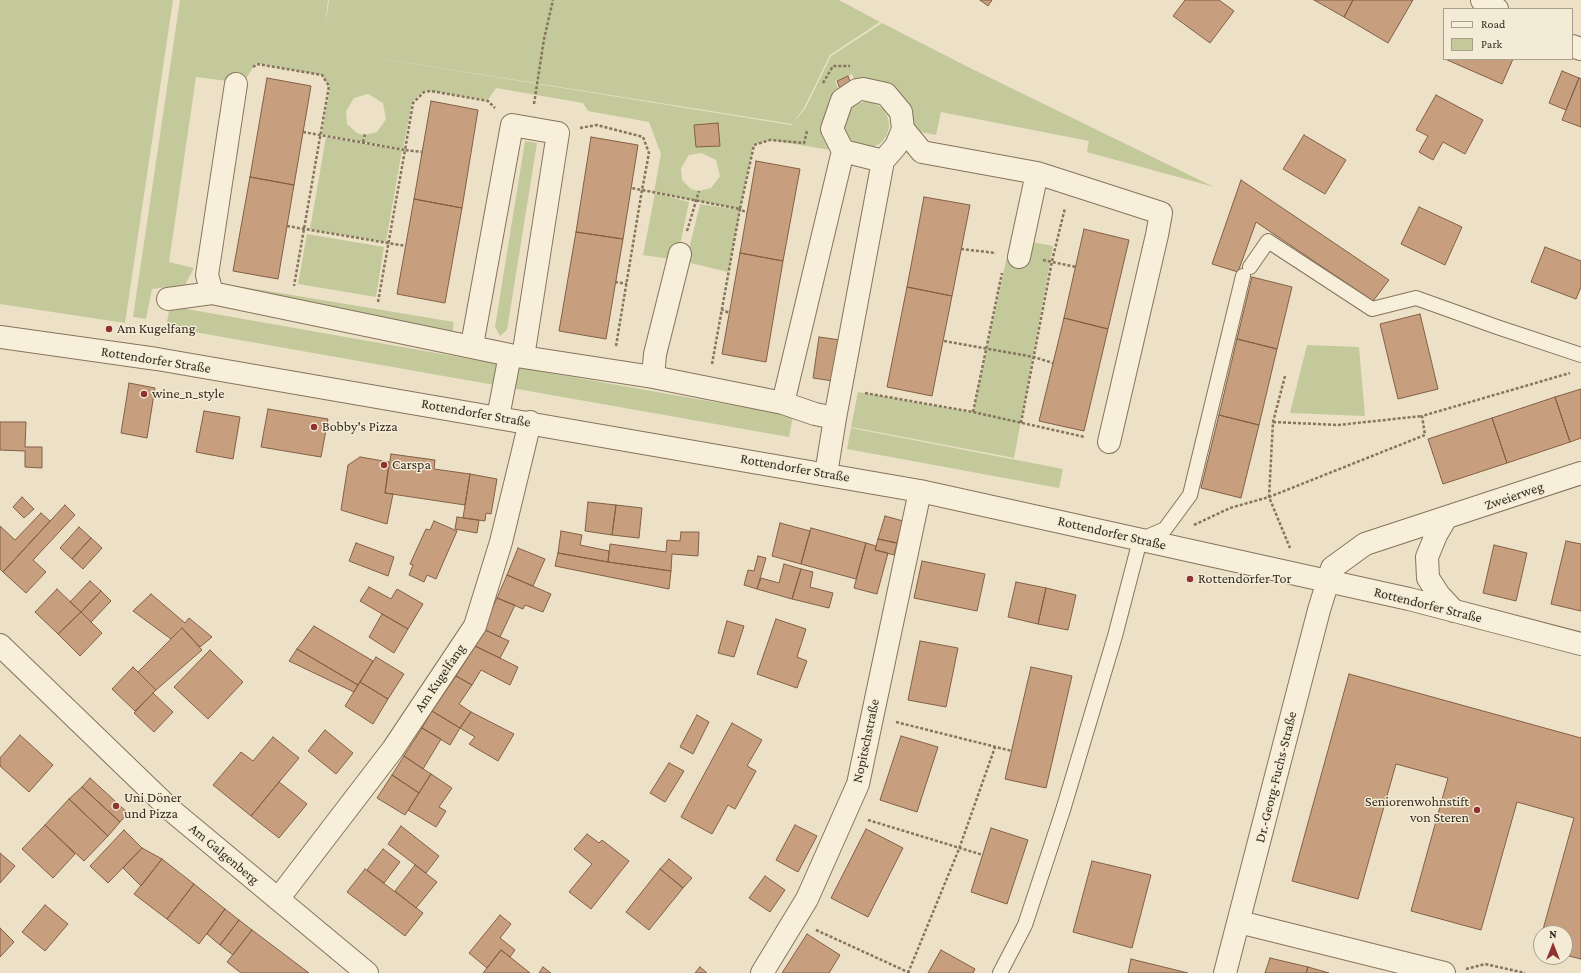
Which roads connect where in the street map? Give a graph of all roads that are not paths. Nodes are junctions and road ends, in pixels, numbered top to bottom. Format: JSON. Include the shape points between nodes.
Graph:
{"nodes":[{"id":1,"x":1482,"y":0,"type":"edge"},
{"id":2,"x":1495,"y":8,"type":"edge"},
{"id":3,"x":236,"y":84,"type":"road end"},
{"id":4,"x":903,"y":129,"type":"junction"},
{"id":5,"x":843,"y":151,"type":"junction"},
{"id":6,"x":883,"y":161,"type":"junction"},
{"id":7,"x":1037,"y":173,"type":"junction"},
{"id":8,"x":680,"y":254,"type":"road end"},
{"id":9,"x":1011,"y":263,"type":"road end"},
{"id":10,"x":212,"y":292,"type":"junction"},
{"id":11,"x":168,"y":299,"type":"dead end"},
{"id":12,"x":0,"y":337,"type":"edge"},
{"id":13,"x":472,"y":345,"type":"junction"},
{"id":14,"x":1581,"y":355,"type":"edge"},
{"id":15,"x":517,"y":356,"type":"junction"},
{"id":16,"x":653,"y":377,"type":"junction"},
{"id":17,"x":783,"y":403,"type":"junction"},
{"id":18,"x":498,"y":417,"type":"junction"},
{"id":19,"x":835,"y":418,"type":"junction"},
{"id":20,"x":530,"y":422,"type":"junction"},
{"id":21,"x":1109,"y":442,"type":"road end"},
{"id":22,"x":1581,"y":473,"type":"edge"},
{"id":23,"x":826,"y":474,"type":"junction"},
{"id":24,"x":920,"y":490,"type":"junction"},
{"id":25,"x":1446,"y":518,"type":"junction"},
{"id":26,"x":1140,"y":540,"type":"junction"},
{"id":27,"x":1327,"y":582,"type":"junction"},
{"id":28,"x":1454,"y":611,"type":"junction"},
{"id":29,"x":1581,"y":644,"type":"edge"},
{"id":30,"x":0,"y":645,"type":"edge"},
{"id":31,"x":278,"y":899,"type":"junction"},
{"id":32,"x":1239,"y":922,"type":"junction"},
{"id":33,"x":1451,"y":972,"type":"edge"},
{"id":34,"x":367,"y":973,"type":"edge"},
{"id":35,"x":762,"y":973,"type":"edge"},
{"id":36,"x":1000,"y":973,"type":"edge"},
{"id":37,"x":1225,"y":973,"type":"edge"}],
"edges":[{"from":1,"to":2,"type":"street"},
{"from":3,"to":10,"type":"street","via":[[206,275]]},
{"from":4,"to":5,"type":"street","via":[[901,112],[886,94],[857,90],[842,100],[832,129]]},
{"from":4,"to":6,"type":"street","via":[[896,146]]},
{"from":4,"to":7,"type":"street","via":[[922,152]]},
{"from":5,"to":6,"type":"street"},
{"from":5,"to":17,"type":"street"},
{"from":6,"to":19,"type":"street"},
{"from":7,"to":9,"type":"street"},
{"from":7,"to":21,"type":"street","via":[[1160,213],[1156,243]]},
{"from":8,"to":16,"type":"street","via":[[655,354]]},
{"from":10,"to":11,"type":"street"},
{"from":10,"to":13,"type":"street"},
{"from":12,"to":18,"type":"street","name":"Rottendorfer Straße","via":[[157,359]]},
{"from":13,"to":15,"type":"street"},
{"from":13,"to":15,"type":"street","via":[[522,126],[558,133]]},
{"from":14,"to":26,"type":"lane","via":[[1416,298],[1372,309],[1268,241],[1247,271],[1190,495],[1165,529]]},
{"from":15,"to":16,"type":"street"},
{"from":15,"to":18,"type":"street"},
{"from":16,"to":17,"type":"street"},
{"from":17,"to":19,"type":"street"},
{"from":18,"to":20,"type":"street","name":"Rottendorfer Straße"},
{"from":19,"to":23,"type":"street"},
{"from":20,"to":23,"type":"street","name":"Rottendorfer Straße"},
{"from":20,"to":31,"type":"street","name":"Am Kugelfang","via":[[501,542],[475,626],[392,750]]},
{"from":22,"to":25,"type":"street","name":"Zweierweg"},
{"from":23,"to":24,"type":"street","name":"Rottendorfer Straße"},
{"from":24,"to":26,"type":"street","name":"Rottendorfer Straße"},
{"from":24,"to":35,"type":"street","name":"Nopitschstraße","via":[[858,784],[807,899]]},
{"from":25,"to":27,"type":"street","name":"Zweierweg","via":[[1365,544],[1332,568]]},
{"from":25,"to":28,"type":"street","via":[[1427,556],[1428,578],[1439,596]]},
{"from":26,"to":27,"type":"street","name":"Rottendorfer Straße"},
{"from":26,"to":36,"type":"lane","via":[[1063,810],[1026,926]]},
{"from":27,"to":28,"type":"street","name":"Rottendorfer Straße"},
{"from":27,"to":32,"type":"street","name":"Dr.-Georg-Fuchs-Straße"},
{"from":28,"to":29,"type":"street","name":"Rottendorfer Straße"},
{"from":30,"to":31,"type":"street","name":"Am Galgenberg","via":[[172,810]]},
{"from":31,"to":34,"type":"street","name":"Am Galgenberg"},
{"from":32,"to":33,"type":"street"},
{"from":32,"to":37,"type":"street","name":"Dr.-Georg-Fuchs-Straße"}]}
